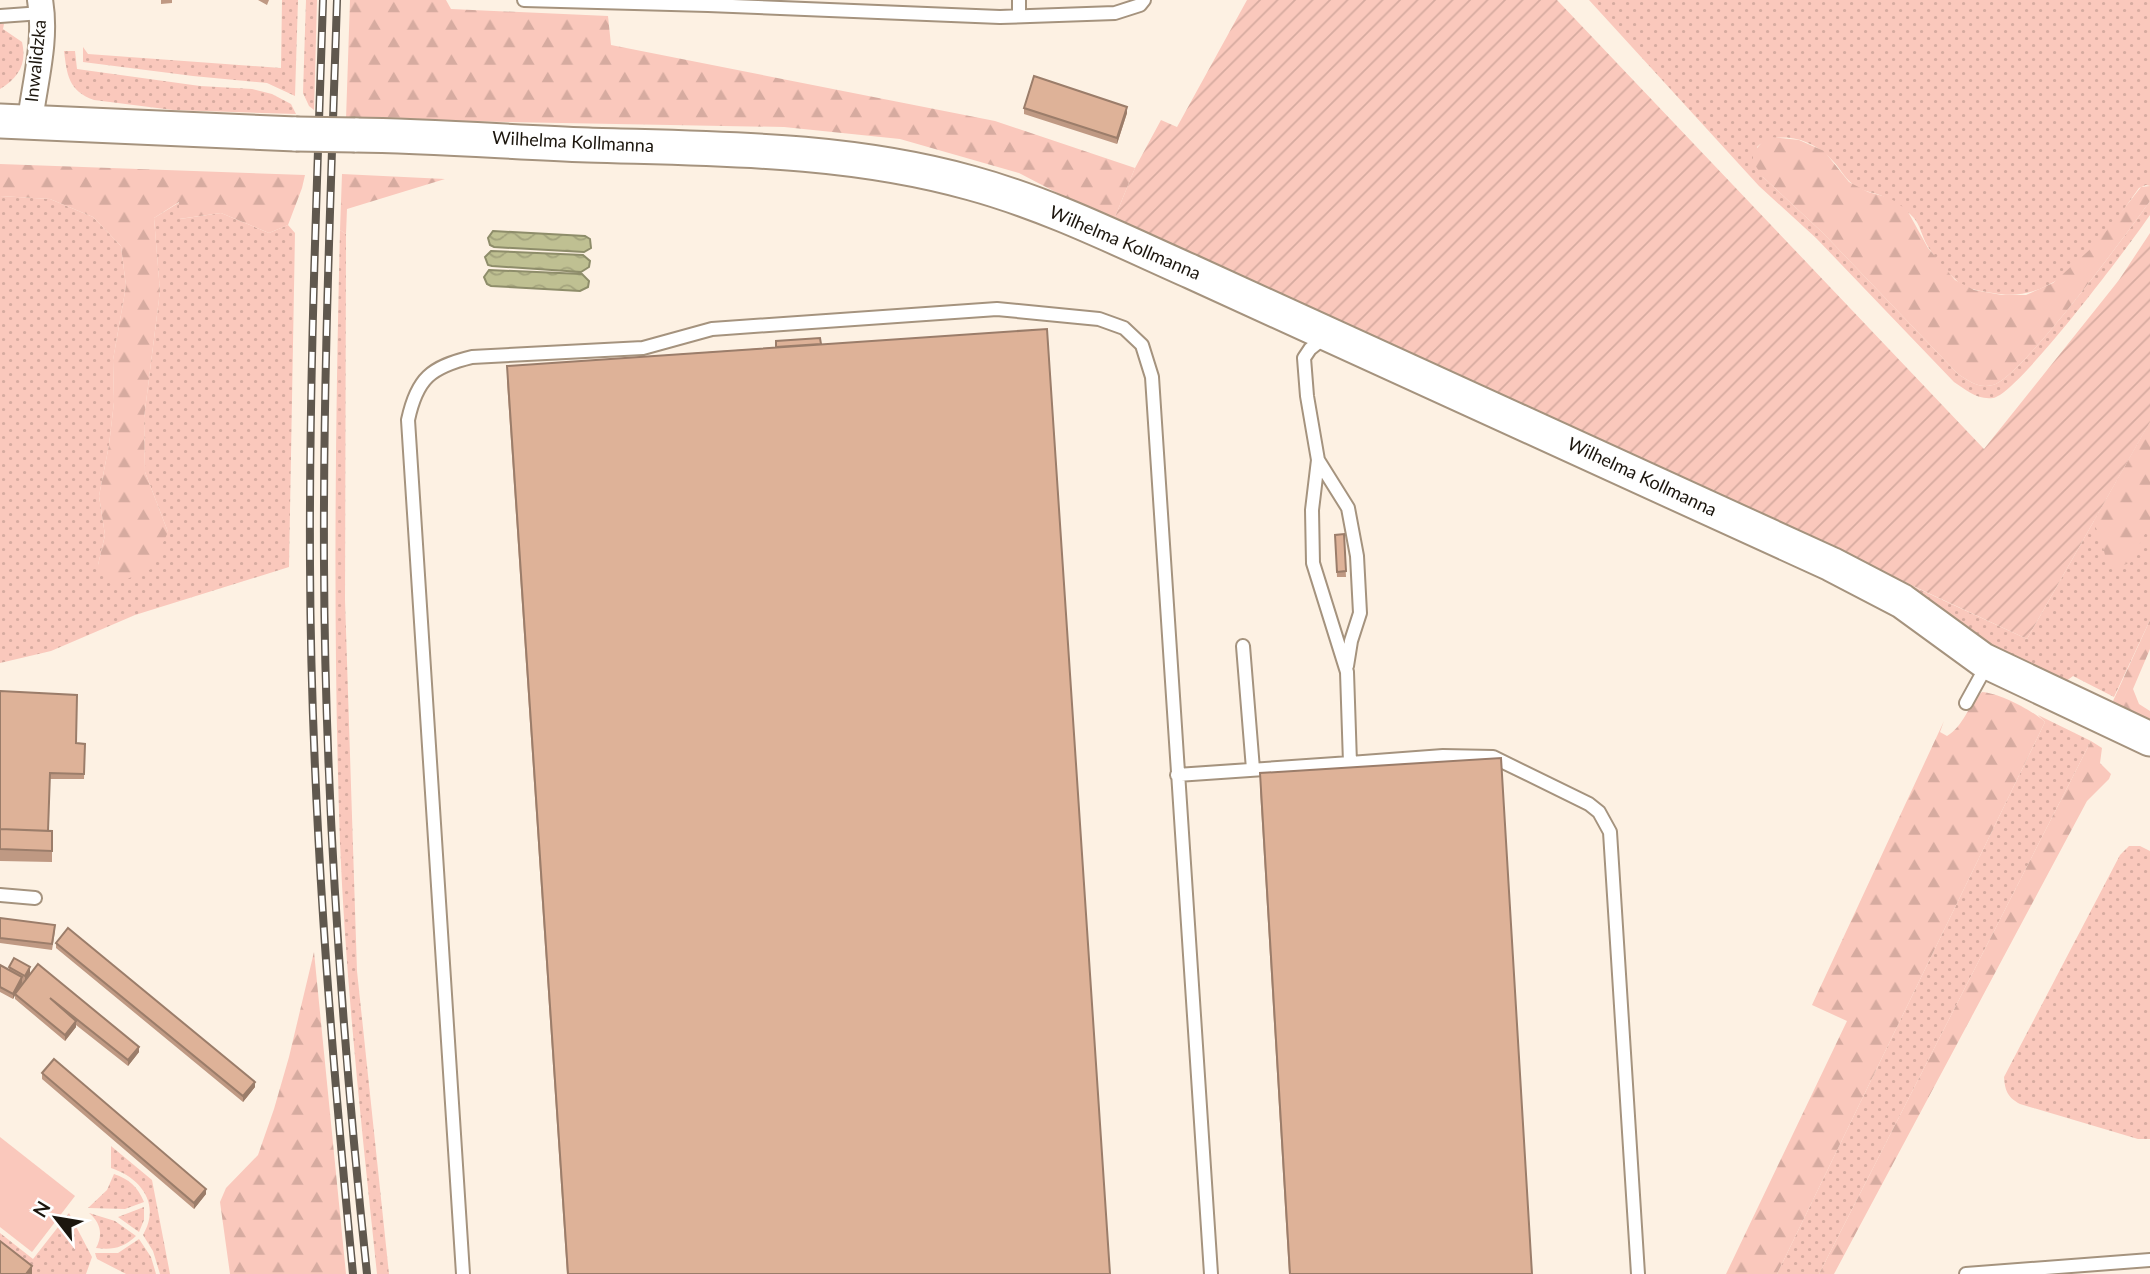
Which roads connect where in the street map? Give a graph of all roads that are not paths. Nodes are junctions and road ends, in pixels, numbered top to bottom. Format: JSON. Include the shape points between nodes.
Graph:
{"nodes":[{"id":1,"x":524,"y":0,"type":"edge"},
{"id":2,"x":1019,"y":0,"type":"edge"},
{"id":3,"x":1143,"y":0,"type":"edge"},
{"id":4,"x":41,"y":7,"type":"edge"},
{"id":5,"x":0,"y":16,"type":"edge"},
{"id":6,"x":1018,"y":16,"type":"junction"},
{"id":7,"x":15,"y":121,"type":"edge"},
{"id":8,"x":1329,"y":334,"type":"junction"},
{"id":9,"x":1318,"y":460,"type":"junction"},
{"id":10,"x":1243,"y":646,"type":"dead end"},
{"id":11,"x":1988,"y":663,"type":"junction"},
{"id":12,"x":1347,"y":672,"type":"junction"},
{"id":13,"x":1966,"y":704,"type":"dead end"},
{"id":14,"x":2150,"y":739,"type":"edge"},
{"id":15,"x":1350,"y":763,"type":"junction"},
{"id":16,"x":1253,"y":769,"type":"junction"},
{"id":17,"x":1177,"y":775,"type":"junction"},
{"id":18,"x":0,"y":895,"type":"edge"},
{"id":19,"x":35,"y":898,"type":"dead end"},
{"id":20,"x":2150,"y":1260,"type":"edge"},
{"id":21,"x":463,"y":1274,"type":"edge"},
{"id":22,"x":1211,"y":1274,"type":"edge"},
{"id":23,"x":1638,"y":1274,"type":"edge"},
{"id":24,"x":1966,"y":1274,"type":"edge"}],
"edges":[{"from":1,"to":6,"type":"lane"},
{"from":2,"to":6,"type":"lane"},
{"from":3,"to":6,"type":"lane","via":[[1115,13]]},
{"from":4,"to":5,"type":"lane"},
{"from":4,"to":7,"type":"street","name":"Inwalidzka","via":[[42,40]]},
{"from":7,"to":8,"type":"street","name":"Wilhelma Kollmanna","bridge":true,"via":[[782,150],[913,170],[987,187],[1059,214]]},
{"from":8,"to":9,"type":"lane","via":[[1304,358]]},
{"from":8,"to":11,"type":"street","name":"Wilhelma Kollmanna","via":[[1877,587]]},
{"from":9,"to":12,"type":"lane","via":[[1312,510],[1313,562]]},
{"from":9,"to":12,"type":"lane","via":[[1348,508],[1357,556],[1360,612]]},
{"from":10,"to":16,"type":"lane"},
{"from":11,"to":13,"type":"lane"},
{"from":11,"to":14,"type":"street","name":"Wilhelma Kollmanna"},
{"from":12,"to":15,"type":"lane"},
{"from":15,"to":16,"type":"lane"},
{"from":15,"to":23,"type":"lane","via":[[1493,757],[1589,804],[1605,820],[1610,832]]},
{"from":16,"to":17,"type":"lane"},
{"from":17,"to":21,"type":"lane","via":[[1152,377],[1142,345],[1124,328],[1099,319],[998,309],[712,328],[643,348],[472,357],[446,363],[427,376],[413,398],[408,420]]},
{"from":17,"to":22,"type":"lane"},
{"from":18,"to":19,"type":"lane"},
{"from":20,"to":24,"type":"lane"}]}
